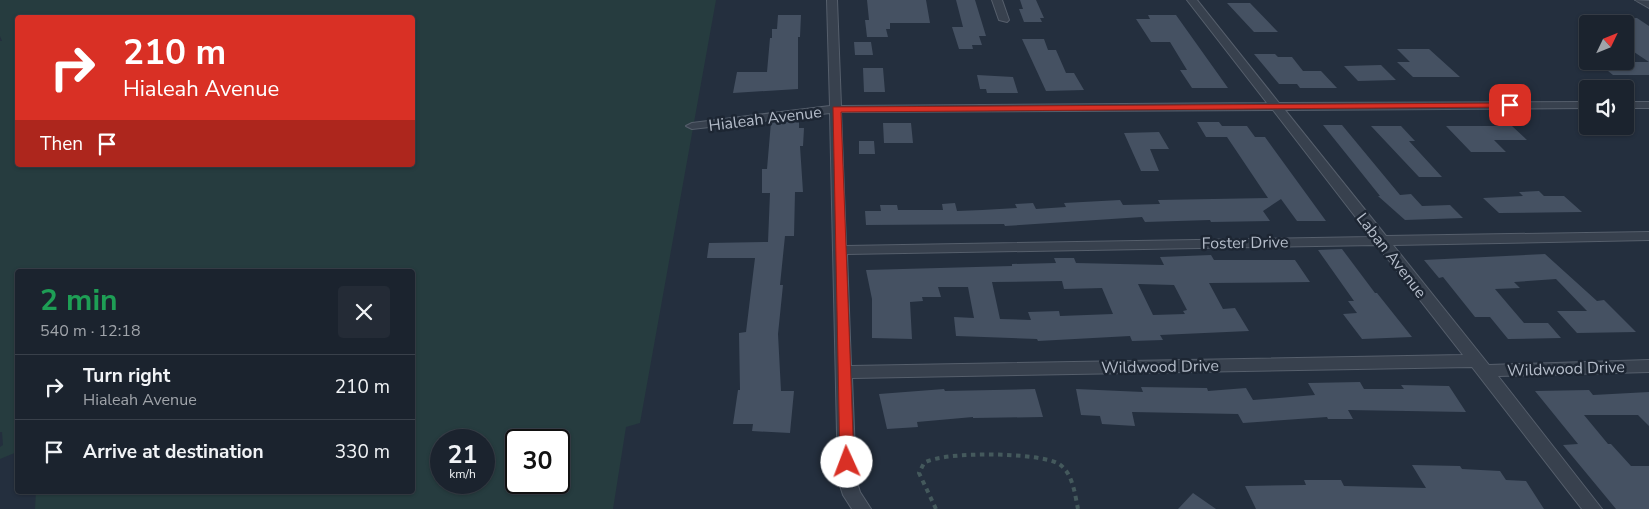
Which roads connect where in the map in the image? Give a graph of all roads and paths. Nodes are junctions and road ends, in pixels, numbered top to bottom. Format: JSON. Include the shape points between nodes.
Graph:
{"nodes":[{"id":1,"x":832,"y":0,"type":"edge"},
{"id":2,"x":997,"y":0,"type":"edge"},
{"id":3,"x":1192,"y":0,"type":"edge"},
{"id":4,"x":1640,"y":0,"type":"edge"},
{"id":5,"x":1649,"y":5,"type":"edge"},
{"id":6,"x":1004,"y":20,"type":"dead end"},
{"id":7,"x":1579,"y":105,"type":"edge"},
{"id":8,"x":1634,"y":105,"type":"edge"},
{"id":9,"x":1649,"y":105,"type":"edge"},
{"id":10,"x":1276,"y":107,"type":"junction"},
{"id":11,"x":836,"y":109,"type":"junction"},
{"id":12,"x":692,"y":126,"type":"dead end"},
{"id":13,"x":1649,"y":236,"type":"edge"},
{"id":14,"x":1380,"y":240,"type":"junction"},
{"id":15,"x":841,"y":250,"type":"junction"},
{"id":16,"x":1480,"y":366,"type":"junction"},
{"id":17,"x":1649,"y":366,"type":"edge"},
{"id":18,"x":844,"y":372,"type":"junction"},
{"id":19,"x":862,"y":509,"type":"edge"},
{"id":20,"x":936,"y":509,"type":"edge"},
{"id":21,"x":1078,"y":509,"type":"edge"},
{"id":22,"x":1593,"y":509,"type":"edge"}],
"edges":[{"from":1,"to":11,"type":"street"},
{"from":2,"to":6,"type":"street"},
{"from":3,"to":10,"type":"street","name":"Laban Avenue"},
{"from":4,"to":5,"type":"street"},
{"from":7,"to":10,"type":"street","name":"Hialeah Avenue"},
{"from":8,"to":9,"type":"street"},
{"from":10,"to":11,"type":"street","name":"Hialeah Avenue"},
{"from":10,"to":14,"type":"street","name":"Laban Avenue"},
{"from":11,"to":12,"type":"street","name":"Hialeah Avenue"},
{"from":11,"to":15,"type":"street"},
{"from":13,"to":14,"type":"street","name":"Foster Drive"},
{"from":14,"to":15,"type":"street","name":"Foster Drive"},
{"from":14,"to":16,"type":"street","name":"Laban Avenue"},
{"from":15,"to":18,"type":"street"},
{"from":16,"to":17,"type":"street","name":"Wildwood Drive"},
{"from":16,"to":18,"type":"street","name":"Wildwood Drive"},
{"from":16,"to":22,"type":"street","name":"Laban Avenue"},
{"from":18,"to":19,"type":"street","via":[[848,479],[852,495]]},
{"from":20,"to":21,"type":"path","via":[[919,473],[927,461],[956,455],[1045,458],[1060,464],[1069,476]]}]}
